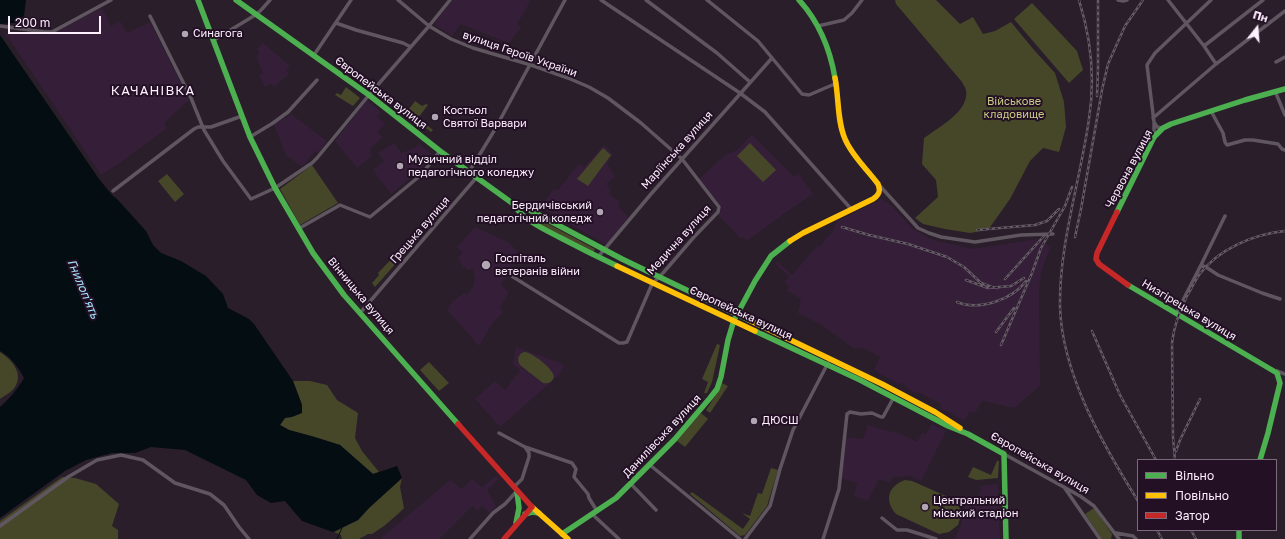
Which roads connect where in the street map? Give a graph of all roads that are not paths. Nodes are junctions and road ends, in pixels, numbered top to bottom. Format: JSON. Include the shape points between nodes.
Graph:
{"nodes":[{"id":1,"x":111,"y":0,"type":"edge"},
{"id":2,"x":198,"y":0,"type":"edge"},
{"id":3,"x":236,"y":0,"type":"edge"},
{"id":4,"x":270,"y":0,"type":"edge"},
{"id":5,"x":351,"y":0,"type":"edge"},
{"id":6,"x":398,"y":0,"type":"edge"},
{"id":7,"x":450,"y":0,"type":"edge"},
{"id":8,"x":565,"y":0,"type":"edge"},
{"id":9,"x":601,"y":0,"type":"edge"},
{"id":10,"x":646,"y":0,"type":"edge"},
{"id":11,"x":706,"y":0,"type":"edge"},
{"id":12,"x":799,"y":0,"type":"edge"},
{"id":13,"x":862,"y":0,"type":"edge"},
{"id":14,"x":1118,"y":0,"type":"edge"},
{"id":15,"x":1168,"y":0,"type":"edge"},
{"id":16,"x":1211,"y":0,"type":"edge"},
{"id":17,"x":1263,"y":0,"type":"edge"},
{"id":18,"x":1125,"y":1,"type":"edge"},
{"id":19,"x":1285,"y":11,"type":"edge"},
{"id":20,"x":257,"y":14,"type":"junction"},
{"id":21,"x":150,"y":16,"type":"dead end"},
{"id":22,"x":336,"y":23,"type":"junction"},
{"id":23,"x":1186,"y":23,"type":"junction"},
{"id":24,"x":0,"y":26,"type":"edge"},
{"id":25,"x":429,"y":26,"type":"junction"},
{"id":26,"x":818,"y":26,"type":"junction"},
{"id":27,"x":214,"y":40,"type":"junction"},
{"id":28,"x":1204,"y":46,"type":"junction"},
{"id":29,"x":411,"y":47,"type":"junction"},
{"id":30,"x":314,"y":55,"type":"junction"},
{"id":31,"x":772,"y":58,"type":"junction"},
{"id":32,"x":1285,"y":58,"type":"edge"},
{"id":33,"x":1276,"y":62,"type":"dead end"},
{"id":34,"x":1216,"y":64,"type":"junction"},
{"id":35,"x":531,"y":65,"type":"junction"},
{"id":36,"x":317,"y":80,"type":"dead end"},
{"id":37,"x":750,"y":82,"type":"junction"},
{"id":38,"x":837,"y":83,"type":"junction"},
{"id":39,"x":1285,"y":89,"type":"edge"},
{"id":40,"x":1275,"y":91,"type":"junction"},
{"id":41,"x":740,"y":93,"type":"junction"},
{"id":42,"x":369,"y":95,"type":"junction"},
{"id":43,"x":1211,"y":111,"type":"junction"},
{"id":44,"x":242,"y":116,"type":"junction"},
{"id":45,"x":1285,"y":116,"type":"edge"},
{"id":46,"x":1154,"y":120,"type":"junction"},
{"id":47,"x":203,"y":128,"type":"junction"},
{"id":48,"x":1163,"y":128,"type":"junction"},
{"id":49,"x":250,"y":137,"type":"junction"},
{"id":50,"x":1154,"y":137,"type":"junction"},
{"id":51,"x":1285,"y":150,"type":"edge"},
{"id":52,"x":440,"y":151,"type":"junction"},
{"id":53,"x":682,"y":159,"type":"junction"},
{"id":54,"x":469,"y":172,"type":"junction"},
{"id":55,"x":476,"y":178,"type":"junction"},
{"id":56,"x":878,"y":184,"type":"junction"},
{"id":57,"x":274,"y":188,"type":"junction"},
{"id":58,"x":113,"y":191,"type":"dead end"},
{"id":59,"x":873,"y":199,"type":"junction"},
{"id":60,"x":891,"y":199,"type":"junction"},
{"id":61,"x":512,"y":203,"type":"junction"},
{"id":62,"x":720,"y":209,"type":"joint"},
{"id":63,"x":852,"y":210,"type":"junction"},
{"id":64,"x":1225,"y":216,"type":"dead end"},
{"id":65,"x":298,"y":229,"type":"junction"},
{"id":66,"x":1053,"y":234,"type":"dead end"},
{"id":67,"x":1099,"y":249,"type":"joint"},
{"id":68,"x":604,"y":250,"type":"junction"},
{"id":69,"x":598,"y":258,"type":"junction"},
{"id":70,"x":1201,"y":265,"type":"junction"},
{"id":71,"x":510,"y":275,"type":"dead end"},
{"id":72,"x":659,"y":278,"type":"junction"},
{"id":73,"x":652,"y":284,"type":"junction"},
{"id":74,"x":1280,"y":298,"type":"dead end"},
{"id":75,"x":360,"y":313,"type":"junction"},
{"id":76,"x":737,"y":314,"type":"junction"},
{"id":77,"x":1176,"y":314,"type":"junction"},
{"id":78,"x":734,"y":320,"type":"junction"},
{"id":79,"x":830,"y":358,"type":"junction"},
{"id":80,"x":827,"y":364,"type":"junction"},
{"id":81,"x":1274,"y":370,"type":"junction"},
{"id":82,"x":1285,"y":375,"type":"edge"},
{"id":83,"x":1280,"y":384,"type":"junction"},
{"id":84,"x":894,"y":397,"type":"junction"},
{"id":85,"x":499,"y":433,"type":"dead end"},
{"id":86,"x":968,"y":434,"type":"junction"},
{"id":87,"x":525,"y":447,"type":"junction"},
{"id":88,"x":1004,"y":454,"type":"junction"},
{"id":89,"x":1260,"y":459,"type":"edge"},
{"id":90,"x":650,"y":465,"type":"junction"},
{"id":91,"x":631,"y":484,"type":"junction"},
{"id":92,"x":1063,"y":487,"type":"junction"},
{"id":93,"x":515,"y":489,"type":"junction"},
{"id":94,"x":530,"y":505,"type":"junction"},
{"id":95,"x":519,"y":510,"type":"junction"},
{"id":96,"x":656,"y":510,"type":"dead end"},
{"id":97,"x":595,"y":512,"type":"junction"},
{"id":98,"x":539,"y":513,"type":"junction"},
{"id":99,"x":525,"y":514,"type":"junction"},
{"id":100,"x":882,"y":518,"type":"dead end"},
{"id":101,"x":0,"y":526,"type":"edge"},
{"id":102,"x":515,"y":526,"type":"junction"},
{"id":103,"x":1115,"y":533,"type":"junction"},
{"id":104,"x":562,"y":534,"type":"junction"},
{"id":105,"x":1123,"y":535,"type":"junction"},
{"id":106,"x":249,"y":539,"type":"edge"},
{"id":107,"x":470,"y":539,"type":"edge"},
{"id":108,"x":504,"y":539,"type":"edge"},
{"id":109,"x":568,"y":539,"type":"edge"},
{"id":110,"x":619,"y":539,"type":"edge"},
{"id":111,"x":740,"y":539,"type":"edge"},
{"id":112,"x":745,"y":539,"type":"edge"},
{"id":113,"x":823,"y":539,"type":"edge"},
{"id":114,"x":936,"y":539,"type":"edge"},
{"id":115,"x":1006,"y":539,"type":"edge"},
{"id":116,"x":1100,"y":539,"type":"edge"},
{"id":117,"x":1119,"y":539,"type":"edge"},
{"id":118,"x":1129,"y":539,"type":"edge"},
{"id":119,"x":1136,"y":539,"type":"edge"}],
"edges":[{"from":1,"to":24,"type":"street","via":[[52,32]]},
{"from":2,"to":27,"type":"main road","name":"Вінницька вулиця"},
{"from":3,"to":20,"type":"main road","name":"Європейська вулиця"},
{"from":4,"to":20,"type":"street"},
{"from":5,"to":22,"type":"street"},
{"from":6,"to":25,"type":"street","name":"вулиця Героїв України"},
{"from":7,"to":25,"type":"street"},
{"from":8,"to":35,"type":"street"},
{"from":9,"to":41,"type":"street"},
{"from":10,"to":37,"type":"street","via":[[717,53]]},
{"from":11,"to":31,"type":"street","via":[[758,41]]},
{"from":12,"to":26,"type":"main road"},
{"from":13,"to":26,"type":"street","via":[[844,20]]},
{"from":14,"to":18,"type":"street"},
{"from":15,"to":23,"type":"street"},
{"from":16,"to":23,"type":"street"},
{"from":17,"to":28,"type":"street"},
{"from":19,"to":34,"type":"street"},
{"from":20,"to":27,"type":"street"},
{"from":20,"to":30,"type":"main road","name":"Європейська вулиця"},
{"from":21,"to":47,"type":"street"},
{"from":22,"to":29,"type":"street"},
{"from":22,"to":30,"type":"street"},
{"from":23,"to":28,"type":"street"},
{"from":23,"to":46,"type":"street","via":[[1155,53],[1147,65]]},
{"from":25,"to":29,"type":"street"},
{"from":25,"to":35,"type":"street","name":"вулиця Героїв України","via":[[473,48]]},
{"from":26,"to":38,"type":"main road"},
{"from":27,"to":44,"type":"main road","name":"Вінницька вулиця"},
{"from":28,"to":34,"type":"street"},
{"from":29,"to":42,"type":"street"},
{"from":30,"to":42,"type":"main road","name":"Європейська вулиця"},
{"from":31,"to":37,"type":"street","name":"Маріїнська вулиця"},
{"from":31,"to":38,"type":"street","via":[[802,94],[809,95]]},
{"from":32,"to":33,"type":"street"},
{"from":34,"to":46,"type":"street"},
{"from":35,"to":53,"type":"street","name":"вулиця Героїв України","via":[[568,78],[608,98]]},
{"from":35,"to":54,"type":"street"},
{"from":36,"to":49,"type":"street","via":[[288,112]]},
{"from":37,"to":41,"type":"street","name":"Маріїнська вулиця"},
{"from":38,"to":56,"type":"main road","via":[[843,136]]},
{"from":39,"to":40,"type":"main road","name":"Червона вулиця"},
{"from":40,"to":43,"type":"main road","name":"Червона вулиця"},
{"from":40,"to":45,"type":"street"},
{"from":41,"to":53,"type":"street","name":"Маріїнська вулиця"},
{"from":41,"to":63,"type":"street","via":[[765,112]]},
{"from":42,"to":52,"type":"main road","name":"Європейська вулиця"},
{"from":42,"to":57,"type":"street","via":[[312,163]]},
{"from":43,"to":48,"type":"main road","name":"Червона вулиця"},
{"from":43,"to":51,"type":"street","via":[[1227,144],[1245,140],[1261,141],[1278,144]]},
{"from":44,"to":47,"type":"street"},
{"from":44,"to":49,"type":"main road","name":"Вінницька вулиця"},
{"from":46,"to":48,"type":"street","via":[[1157,127]]},
{"from":46,"to":50,"type":"street"},
{"from":47,"to":57,"type":"street","via":[[251,199]]},
{"from":47,"to":58,"type":"street","via":[[194,129]]},
{"from":48,"to":50,"type":"main road","name":"Червона вулиця"},
{"from":49,"to":57,"type":"main road","name":"Вінницька вулиця"},
{"from":50,"to":67,"type":"main road","name":"Червона вулиця"},
{"from":52,"to":54,"type":"main road","name":"Європейська вулиця"},
{"from":52,"to":65,"type":"street","via":[[421,175],[370,217],[340,205]]},
{"from":53,"to":62,"type":"street","name":"вулиця Героїв України"},
{"from":53,"to":68,"type":"street","name":"Маріїнська вулиця"},
{"from":54,"to":55,"type":"main road","name":"Європейська вулиця"},
{"from":55,"to":61,"type":"main road","name":"Європейська вулиця"},
{"from":55,"to":75,"type":"street","name":"Грецька вулиця"},
{"from":56,"to":59,"type":"main road","via":[[880,192]]},
{"from":56,"to":60,"type":"street"},
{"from":57,"to":65,"type":"main road","name":"Вінницька вулиця"},
{"from":59,"to":60,"type":"street","via":[[883,195]]},
{"from":59,"to":63,"type":"main road","name":"Данилівська вулиця"},
{"from":60,"to":66,"type":"street","via":[[918,228],[941,237],[975,242],[1021,235]]},
{"from":61,"to":68,"type":"main road","name":"Європейська вулиця"},
{"from":61,"to":69,"type":"main road","name":"Європейська вулиця","via":[[532,222]]},
{"from":62,"to":72,"type":"street","name":"Медична вулиця"},
{"from":63,"to":76,"type":"main road","name":"Данилівська вулиця","via":[[802,233],[779,248],[762,268]]},
{"from":64,"to":70,"type":"street"},
{"from":65,"to":75,"type":"main road","name":"Вінницька вулиця","via":[[331,279]]},
{"from":67,"to":77,"type":"main road","name":"Низгірецька вулиця","via":[[1096,259],[1101,266]]},
{"from":68,"to":69,"type":"street","name":"Маріїнська вулиця"},
{"from":68,"to":72,"type":"main road","name":"Європейська вулиця"},
{"from":69,"to":73,"type":"main road","name":"Європейська вулиця"},
{"from":70,"to":74,"type":"street","via":[[1218,275]]},
{"from":70,"to":77,"type":"street"},
{"from":71,"to":73,"type":"street","via":[[619,343],[627,342]]},
{"from":72,"to":73,"type":"street","name":"Медична вулиця"},
{"from":72,"to":76,"type":"main road","name":"Європейська вулиця"},
{"from":73,"to":78,"type":"main road","name":"Європейська вулиця"},
{"from":75,"to":93,"type":"main road","name":"Вінницька вулиця"},
{"from":76,"to":78,"type":"main road","name":"Данилівська вулиця"},
{"from":76,"to":79,"type":"main road","name":"Європейська вулиця"},
{"from":77,"to":81,"type":"main road","name":"Низгірецька вулиця"},
{"from":78,"to":80,"type":"main road","name":"Європейська вулиця"},
{"from":78,"to":90,"type":"main road","name":"Данилівська вулиця","via":[[717,389]]},
{"from":79,"to":80,"type":"street"},
{"from":79,"to":86,"type":"main road","name":"Європейська вулиця","via":[[931,410]]},
{"from":80,"to":84,"type":"main road","name":"Європейська вулиця"},
{"from":80,"to":112,"type":"street","via":[[793,430],[770,506]]},
{"from":81,"to":82,"type":"street","name":"Низгірецька вулиця"},
{"from":81,"to":83,"type":"main road"},
{"from":82,"to":83,"type":"street"},
{"from":83,"to":89,"type":"main road"},
{"from":84,"to":86,"type":"main road","name":"Європейська вулиця"},
{"from":84,"to":113,"type":"street","via":[[883,417],[872,413],[847,414],[839,489]]},
{"from":85,"to":87,"type":"street"},
{"from":86,"to":88,"type":"main road","name":"Європейська вулиця"},
{"from":87,"to":93,"type":"street","via":[[529,457],[522,479]]},
{"from":87,"to":97,"type":"street","via":[[574,465],[574,477],[588,494]]},
{"from":88,"to":92,"type":"street","name":"Європейська вулиця"},
{"from":88,"to":115,"type":"main road"},
{"from":90,"to":91,"type":"main road","name":"Данилівська вулиця"},
{"from":90,"to":111,"type":"street"},
{"from":91,"to":96,"type":"street"},
{"from":91,"to":97,"type":"main road","name":"Данилівська вулиця"},
{"from":92,"to":103,"type":"street","name":"Європейська вулиця","via":[[1094,506]]},
{"from":92,"to":116,"type":"street"},
{"from":93,"to":94,"type":"main road","name":"Вінницька вулиця"},
{"from":93,"to":95,"type":"main road","via":[[520,503]]},
{"from":93,"to":107,"type":"street","via":[[505,504],[493,513]]},
{"from":94,"to":95,"type":"main road","via":[[524,502]]},
{"from":94,"to":98,"type":"main road","name":"Вінницька вулиця"},
{"from":94,"to":99,"type":"main road"},
{"from":95,"to":102,"type":"main road"},
{"from":97,"to":104,"type":"main road","name":"Данилівська вулиця"},
{"from":97,"to":110,"type":"street"},
{"from":98,"to":99,"type":"main road"},
{"from":98,"to":104,"type":"main road","name":"Вінницька вулиця"},
{"from":99,"to":102,"type":"main road"},
{"from":100,"to":114,"type":"street","via":[[897,530],[907,530]]},
{"from":101,"to":106,"type":"street","via":[[68,477],[97,460],[121,455],[143,460],[175,483],[210,494],[224,505]]},
{"from":102,"to":108,"type":"main road"},
{"from":103,"to":105,"type":"street"},
{"from":103,"to":117,"type":"street","name":"Європейська вулиця"},
{"from":104,"to":109,"type":"main road","name":"Вінницька вулиця"},
{"from":105,"to":118,"type":"street"},
{"from":105,"to":119,"type":"street"}]}
